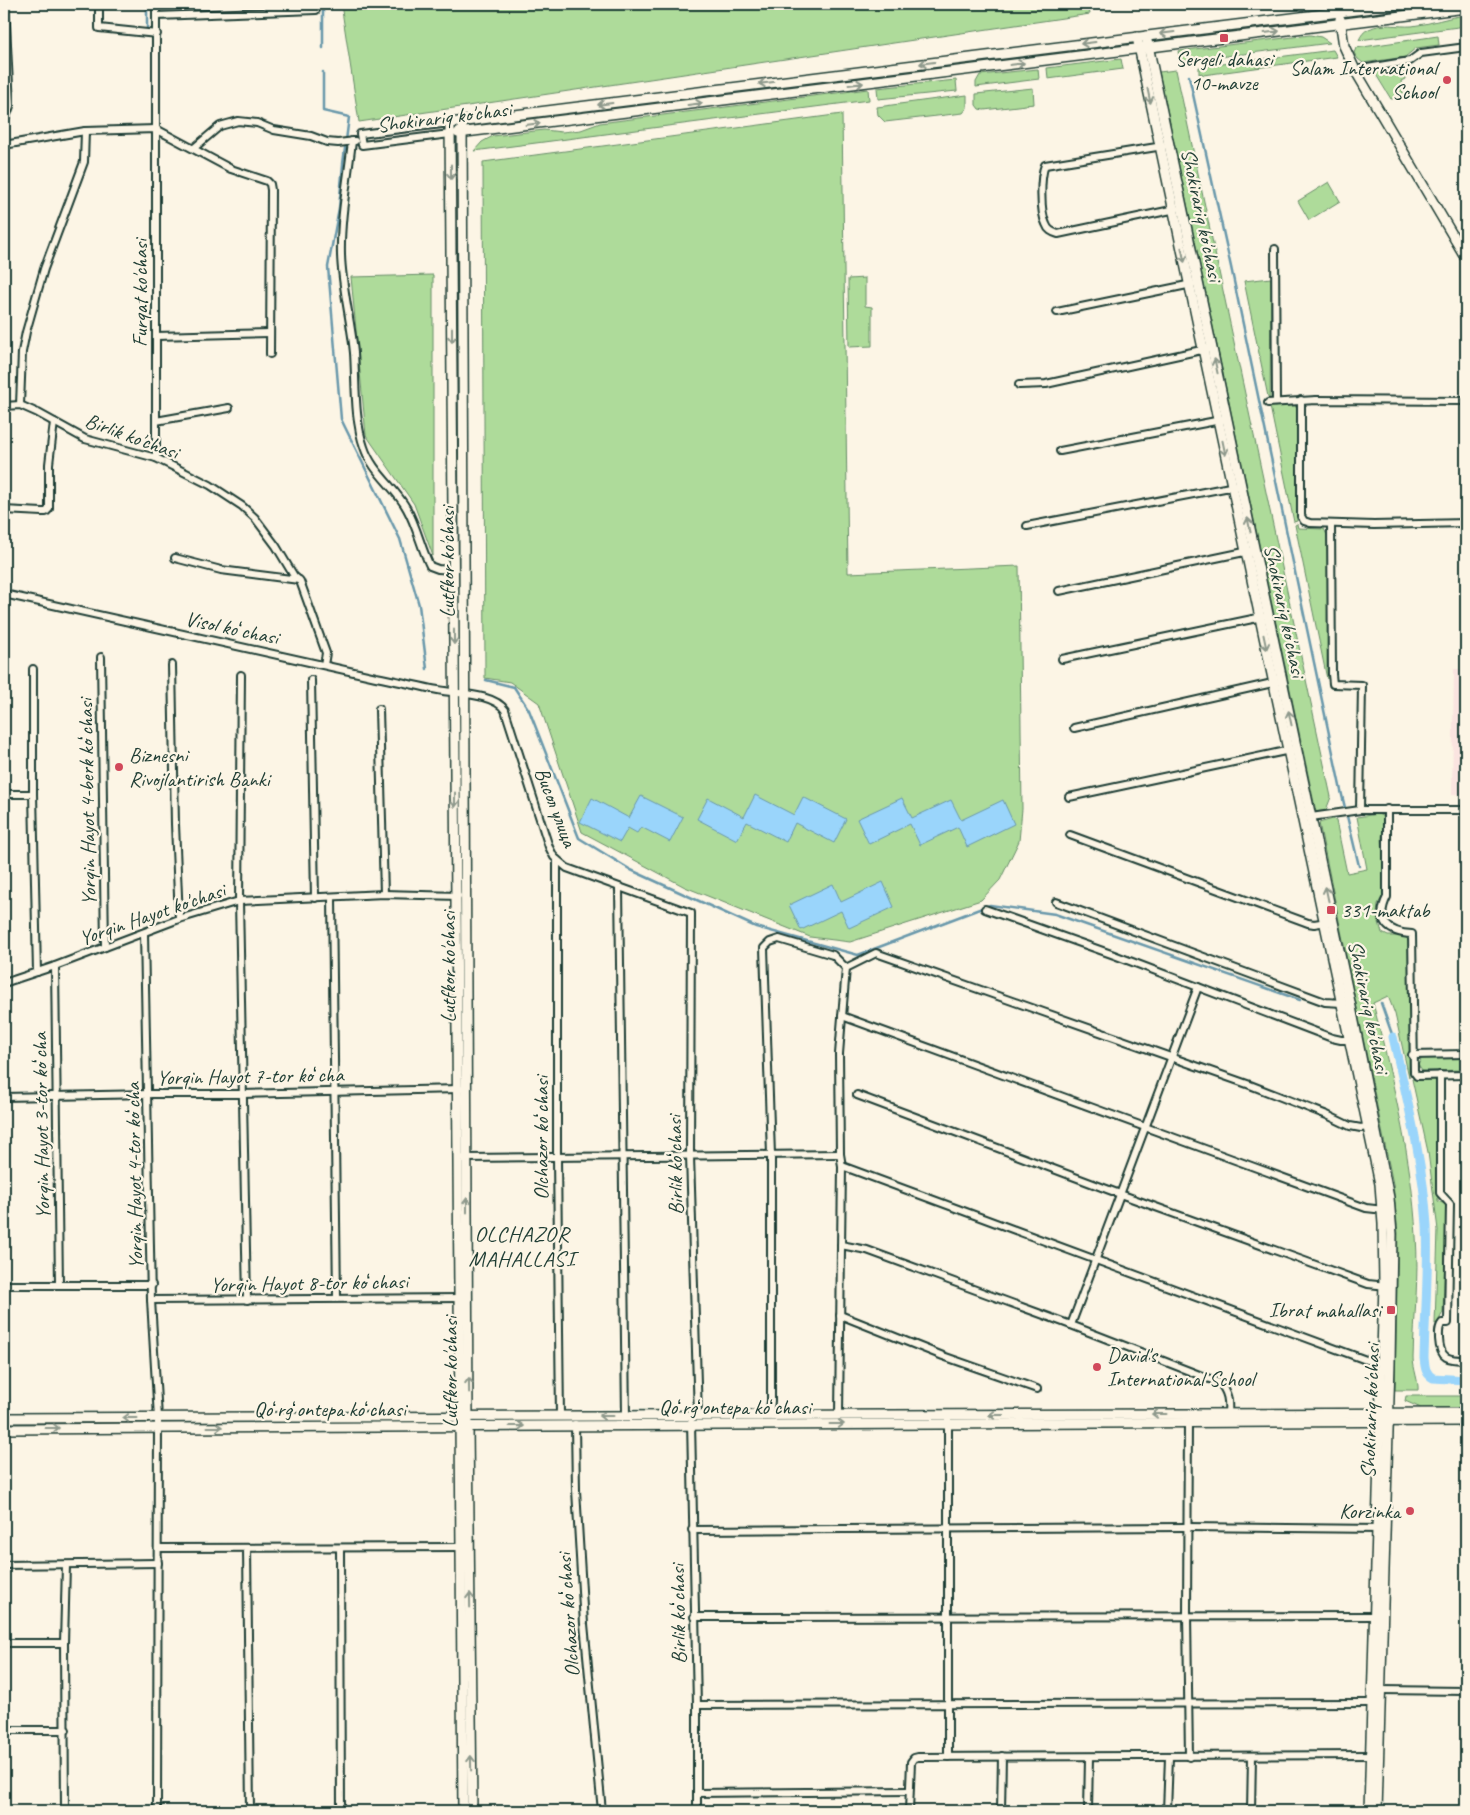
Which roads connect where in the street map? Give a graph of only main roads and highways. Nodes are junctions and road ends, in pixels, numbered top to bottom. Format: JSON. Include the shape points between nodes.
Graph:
{"nodes":[{"id":1,"x":1404,"y":4,"type":"edge"},
{"id":2,"x":1466,"y":8,"type":"edge"},
{"id":3,"x":1339,"y":12,"type":"junction"},
{"id":4,"x":1341,"y":24,"type":"junction"},
{"id":5,"x":1141,"y":36,"type":"junction"},
{"id":6,"x":1144,"y":48,"type":"junction"},
{"id":7,"x":462,"y":122,"type":"junction"},
{"id":8,"x":450,"y":123,"type":"joint"},
{"id":9,"x":462,"y":132,"type":"junction"},
{"id":10,"x":450,"y":134,"type":"junction"},
{"id":11,"x":1466,"y":258,"type":"edge"},
{"id":12,"x":1292,"y":749,"type":"junction"},
{"id":13,"x":1329,"y":921,"type":"junction"},
{"id":14,"x":1354,"y":1041,"type":"junction"},
{"id":15,"x":462,"y":1088,"type":"junction"},
{"id":16,"x":463,"y":1298,"type":"junction"},
{"id":17,"x":1466,"y":1413,"type":"edge"},
{"id":18,"x":1384,"y":1417,"type":"junction"},
{"id":19,"x":4,"y":1418,"type":"edge"},
{"id":20,"x":1188,"y":1418,"type":"junction"},
{"id":21,"x":693,"y":1419,"type":"junction"},
{"id":22,"x":948,"y":1419,"type":"junction"},
{"id":23,"x":575,"y":1421,"type":"junction"},
{"id":24,"x":1466,"y":1421,"type":"edge"},
{"id":25,"x":463,"y":1422,"type":"junction"},
{"id":26,"x":157,"y":1423,"type":"junction"},
{"id":27,"x":4,"y":1429,"type":"edge"},
{"id":28,"x":465,"y":1547,"type":"junction"},
{"id":29,"x":1378,"y":1616,"type":"junction"},
{"id":30,"x":1376,"y":1703,"type":"junction"},
{"id":31,"x":1374,"y":1755,"type":"junction"},
{"id":32,"x":463,"y":1811,"type":"edge"},
{"id":33,"x":472,"y":1811,"type":"edge"},
{"id":34,"x":1369,"y":1811,"type":"edge"},
{"id":35,"x":1377,"y":1811,"type":"edge"}],
"edges":[{"from":1,"to":3,"type":"main road","name":"Shokirariq ko'chasi"},
{"from":2,"to":4,"type":"main road","name":"Shokirariq ko'chasi"},
{"from":3,"to":4,"type":"main road"},
{"from":3,"to":5,"type":"main road","name":"Shokirariq ko'chasi","one_way":true},
{"from":6,"to":4,"type":"main road","name":"Shokirariq ko'chasi","one_way":true},
{"from":4,"to":11,"type":"main road","via":[[1344,46],[1355,70]]},
{"from":5,"to":6,"type":"main road","name":"Shokirariq ko'chasi"},
{"from":5,"to":7,"type":"main road","name":"Shokirariq ko'chasi","one_way":true},
{"from":9,"to":6,"type":"main road","name":"Shokirariq ko'chasi","one_way":true},
{"from":6,"to":12,"type":"main road","name":"Shokirariq ko'chasi"},
{"from":7,"to":8,"type":"main road","name":"Shokirariq ko'chasi"},
{"from":7,"to":9,"type":"main road","name":"Lutfkor ko'chasi"},
{"from":8,"to":10,"type":"main road","name":"Lutfkor ko'chasi"},
{"from":9,"to":10,"type":"main road","name":"Shokirariq ko'chasi"},
{"from":9,"to":15,"type":"main road","name":"Lutfkor ko'chasi","via":[[466,896]]},
{"from":10,"to":15,"type":"main road","name":"Lutfkor ko'chasi","one_way":true,"via":[[456,896]]},
{"from":12,"to":13,"type":"main road","name":"Shokirariq ko'chasi"},
{"from":13,"to":12,"type":"main road","name":"Shokirariq ko'chasi","one_way":true,"via":[[1311,817]]},
{"from":13,"to":14,"type":"main road","name":"Shokirariq ko'chasi"},
{"from":13,"to":14,"type":"main road","name":"Shokirariq ko'chasi","via":[[1342,1003]]},
{"from":14,"to":18,"type":"main road","name":"Shokirariq ko'chasi","via":[[1386,1180],[1386,1210],[1392,1234],[1387,1286]]},
{"from":16,"to":15,"type":"main road","name":"Lutfkor ko'chasi","one_way":true,"via":[[467,1158]]},
{"from":15,"to":16,"type":"main road","name":"Lutfkor ko'chasi","via":[[457,1158]]},
{"from":16,"to":25,"type":"main road","name":"Lutfkor ko'chasi"},
{"from":17,"to":18,"type":"main road","name":"Qoʻrgʻontepa koʻchasi"},
{"from":18,"to":20,"type":"main road","name":"Qoʻrgʻontepa koʻchasi"},
{"from":18,"to":20,"type":"main road","name":"Qoʻrgʻontepa koʻchasi","via":[[1228,1414]]},
{"from":18,"to":24,"type":"main road","name":"Qoʻrgʻontepa koʻchasi"},
{"from":18,"to":29,"type":"main road","name":"Shokirariq ko'chasi"},
{"from":26,"to":19,"type":"main road","name":"Qoʻrgʻontepa koʻchasi","one_way":true},
{"from":20,"to":22,"type":"main road","name":"Qoʻrgʻontepa koʻchasi"},
{"from":21,"to":22,"type":"main road","name":"Qoʻrgʻontepa koʻchasi","one_way":true},
{"from":21,"to":22,"type":"main road","name":"Qoʻrgʻontepa koʻchasi","via":[[839,1415]]},
{"from":21,"to":23,"type":"main road","name":"Qoʻrgʻontepa koʻchasi"},
{"from":21,"to":23,"type":"main road","name":"Qoʻrgʻontepa koʻchasi","one_way":true,"via":[[626,1416]]},
{"from":25,"to":23,"type":"main road","name":"Qoʻrgʻontepa koʻchasi","one_way":true},
{"from":23,"to":25,"type":"main road","name":"Qoʻrgʻontepa koʻchasi","via":[[560,1417]]},
{"from":25,"to":26,"type":"main road","name":"Qoʻrgʻontepa koʻchasi"},
{"from":25,"to":28,"type":"main road","name":"Lutfkor ko'chasi"},
{"from":27,"to":26,"type":"main road","name":"Qoʻrgʻontepa koʻchasi","one_way":true},
{"from":28,"to":32,"type":"main road","name":"Lutfkor ko'chasi"},
{"from":33,"to":28,"type":"main road","name":"Lutfkor ko'chasi","one_way":true},
{"from":29,"to":30,"type":"main road","name":"Shokirariq ko'chasi"},
{"from":29,"to":30,"type":"main road","name":"Shokirariq ko'chasi","via":[[1380,1690]]},
{"from":30,"to":31,"type":"main road","name":"Shokirariq ko'chasi"},
{"from":31,"to":34,"type":"main road","name":"Shokirariq ko'chasi"},
{"from":31,"to":35,"type":"main road","name":"Shokirariq ko'chasi"}]}
